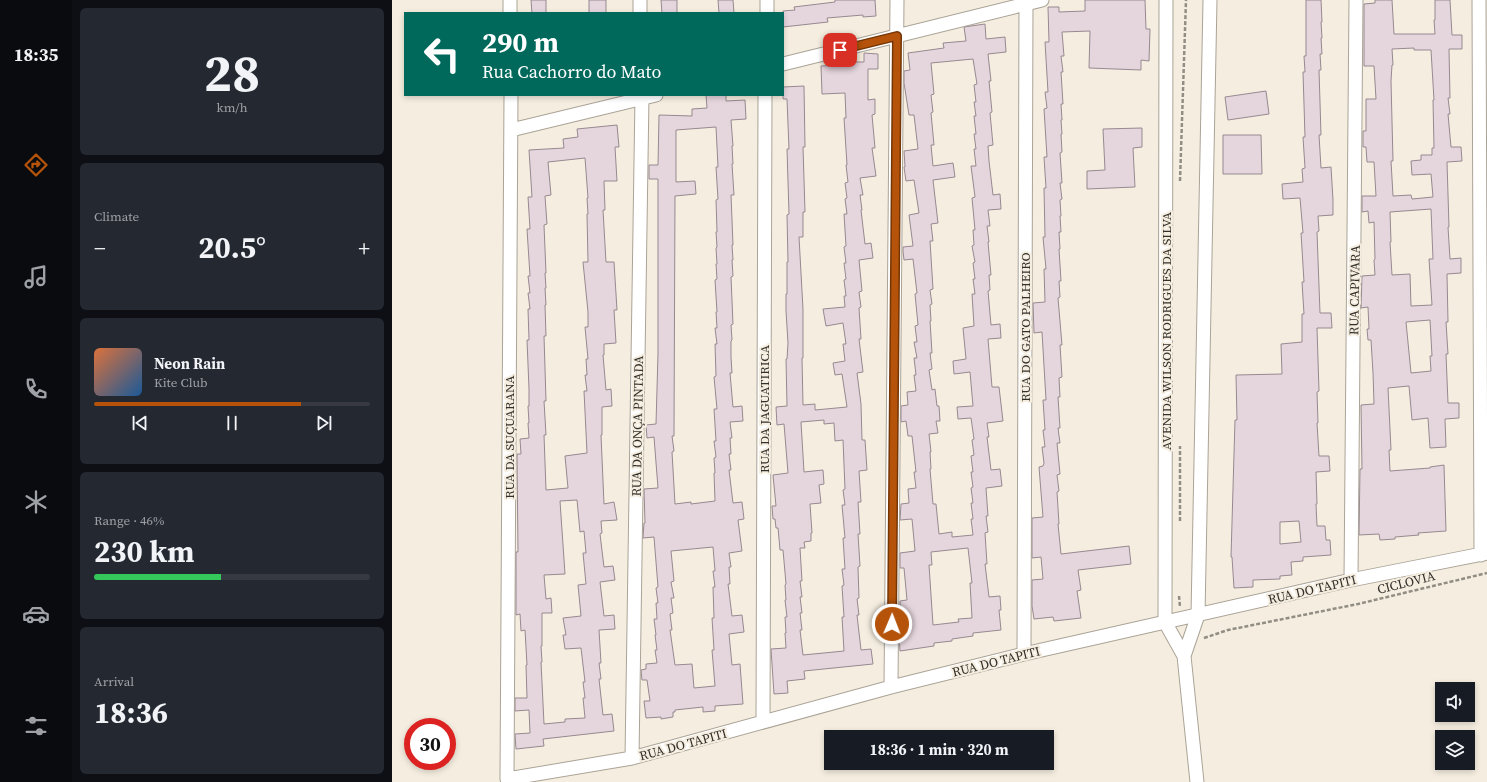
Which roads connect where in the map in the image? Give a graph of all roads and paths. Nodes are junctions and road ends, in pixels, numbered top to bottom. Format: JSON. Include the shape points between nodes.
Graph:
{"nodes":[{"id":1,"x":510,"y":0,"type":"edge"},
{"id":2,"x":640,"y":0,"type":"edge"},
{"id":3,"x":767,"y":0,"type":"edge"},
{"id":4,"x":897,"y":0,"type":"edge"},
{"id":5,"x":1042,"y":0,"type":"edge"},
{"id":6,"x":1166,"y":0,"type":"edge"},
{"id":7,"x":1186,"y":0,"type":"edge"},
{"id":8,"x":1210,"y":0,"type":"edge"},
{"id":9,"x":1356,"y":0,"type":"edge"},
{"id":10,"x":1479,"y":0,"type":"edge"},
{"id":11,"x":1026,"y":2,"type":"edge"},
{"id":12,"x":510,"y":12,"type":"edge"},
{"id":13,"x":640,"y":12,"type":"edge"},
{"id":14,"x":767,"y":12,"type":"edge"},
{"id":15,"x":897,"y":36,"type":"junction"},
{"id":16,"x":784,"y":64,"type":"edge"},
{"id":17,"x":511,"y":96,"type":"edge"},
{"id":18,"x":765,"y":96,"type":"edge"},
{"id":19,"x":642,"y":97,"type":"edge"},
{"id":20,"x":511,"y":130,"type":"junction"},
{"id":21,"x":1180,"y":187,"type":"dead end"},
{"id":22,"x":1180,"y":443,"type":"dead end"},
{"id":23,"x":1180,"y":521,"type":"dead end"},
{"id":24,"x":1484,"y":554,"type":"edge"},
{"id":25,"x":1487,"y":573,"type":"edge"},
{"id":26,"x":1351,"y":580,"type":"junction"},
{"id":27,"x":1179,"y":591,"type":"dead end"},
{"id":28,"x":1198,"y":615,"type":"junction"},
{"id":29,"x":1181,"y":618,"type":"junction"},
{"id":30,"x":1165,"y":622,"type":"junction"},
{"id":31,"x":1189,"y":642,"type":"junction"},
{"id":32,"x":1024,"y":654,"type":"junction"},
{"id":33,"x":1184,"y":656,"type":"junction"},
{"id":34,"x":891,"y":687,"type":"junction"},
{"id":35,"x":762,"y":722,"type":"junction"},
{"id":36,"x":632,"y":758,"type":"junction"},
{"id":37,"x":508,"y":779,"type":"joint"},
{"id":38,"x":1197,"y":782,"type":"edge"}],
"edges":[{"from":1,"to":12,"type":"street"},
{"from":2,"to":13,"type":"street"},
{"from":3,"to":14,"type":"street"},
{"from":4,"to":15,"type":"street"},
{"from":5,"to":11,"type":"street"},
{"from":6,"to":30,"type":"street","name":"AVENIDA WILSON RODRIGUES DA SILVA"},
{"from":7,"to":21,"type":"path"},
{"from":8,"to":28,"type":"street","name":"AVENIDA WILSON RODRIGUES DA SILVA"},
{"from":9,"to":26,"type":"street","name":"RUA CAPIVARA"},
{"from":10,"to":24,"type":"street"},
{"from":11,"to":15,"type":"street"},
{"from":11,"to":32,"type":"street","name":"RUA DO GATO PALHEIRO"},
{"from":15,"to":16,"type":"street"},
{"from":15,"to":34,"type":"street"},
{"from":17,"to":20,"type":"street","name":"RUA DA SUÇUARANA"},
{"from":18,"to":35,"type":"street","name":"RUA DA JAGUATIRICA"},
{"from":19,"to":20,"type":"street"},
{"from":19,"to":36,"type":"street","name":"RUA DA ONÇA PINTADA"},
{"from":20,"to":37,"type":"street","name":"RUA DA SUÇUARANA"},
{"from":22,"to":23,"type":"path"},
{"from":24,"to":26,"type":"street","name":"RUA DO TAPITI"},
{"from":25,"to":31,"type":"path","name":"CICLOVIA","via":[[1358,604],[1228,630]]},
{"from":26,"to":28,"type":"street","name":"RUA DO TAPITI"},
{"from":27,"to":29,"type":"path"},
{"from":28,"to":29,"type":"street","name":"RUA DO TAPITI"},
{"from":28,"to":31,"type":"street","name":"AVENIDA WILSON RODRIGUES DA SILVA"},
{"from":29,"to":30,"type":"street","name":"RUA DO TAPITI"},
{"from":30,"to":32,"type":"street","name":"RUA DO TAPITI"},
{"from":30,"to":33,"type":"street","name":"AVENIDA WILSON RODRIGUES DA SILVA"},
{"from":31,"to":33,"type":"street","name":"AVENIDA WILSON RODRIGUES DA SILVA"},
{"from":32,"to":34,"type":"street","name":"RUA DO TAPITI"},
{"from":33,"to":38,"type":"street","name":"AVENIDA WILSON RODRIGUES DA SILVA"},
{"from":34,"to":35,"type":"street","name":"RUA DO TAPITI"},
{"from":35,"to":36,"type":"street","name":"RUA DO TAPITI"},
{"from":36,"to":37,"type":"street","name":"RUA DO TAPITI"}]}
